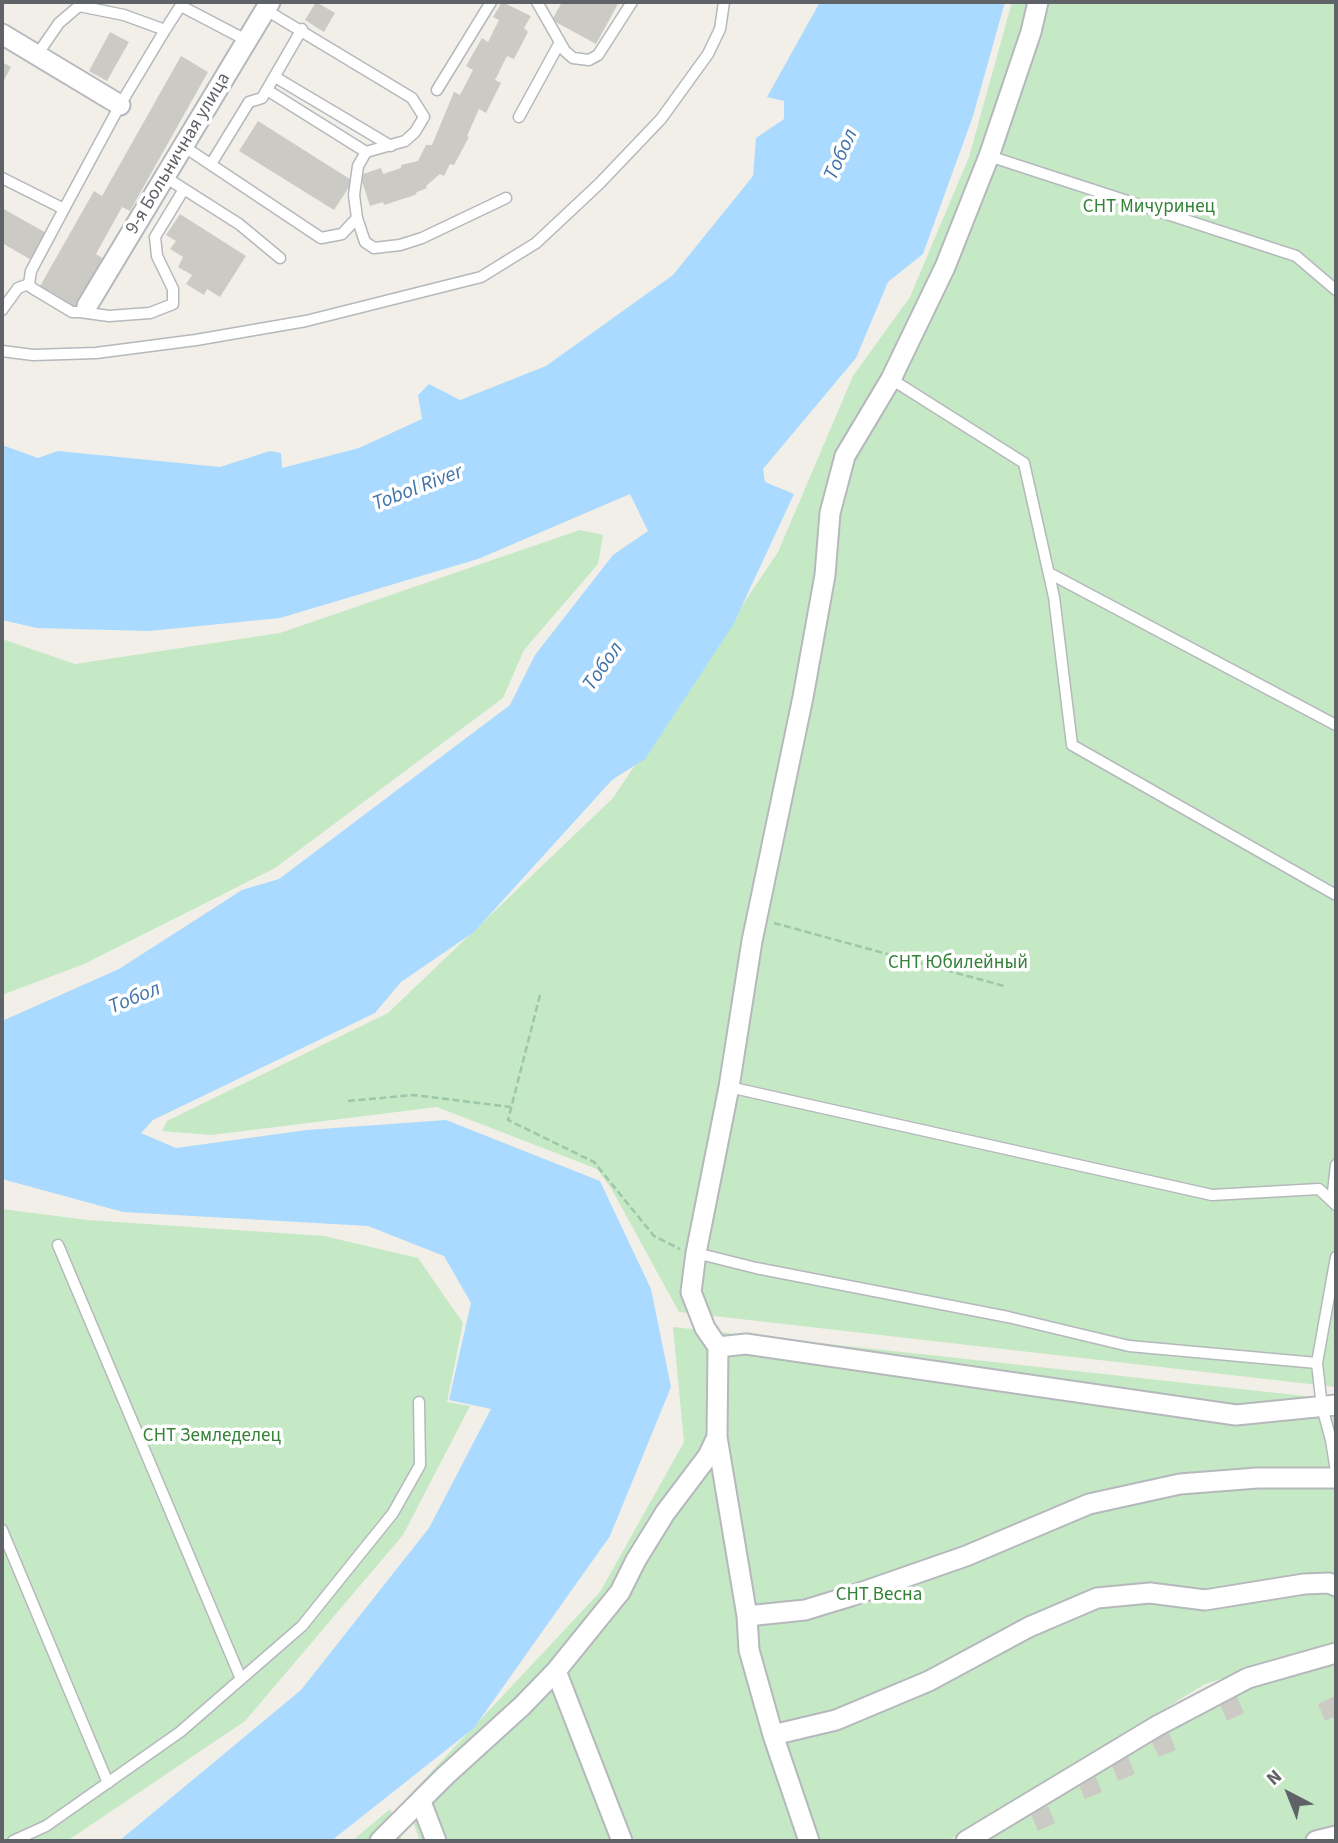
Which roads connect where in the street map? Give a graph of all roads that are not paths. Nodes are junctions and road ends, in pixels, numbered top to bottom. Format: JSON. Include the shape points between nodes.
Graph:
{"nodes":[{"id":1,"x":491,"y":2,"type":"edge"},
{"id":2,"x":537,"y":2,"type":"edge"},
{"id":3,"x":632,"y":2,"type":"edge"},
{"id":4,"x":724,"y":2,"type":"edge"},
{"id":5,"x":1038,"y":2,"type":"edge"},
{"id":6,"x":182,"y":4,"type":"edge"},
{"id":7,"x":268,"y":6,"type":"edge"},
{"id":8,"x":302,"y":29,"type":"junction"},
{"id":9,"x":165,"y":30,"type":"junction"},
{"id":10,"x":2,"y":34,"type":"edge"},
{"id":11,"x":248,"y":41,"type":"junction"},
{"id":12,"x":559,"y":44,"type":"junction"},
{"id":13,"x":37,"y":55,"type":"junction"},
{"id":14,"x":275,"y":77,"type":"junction"},
{"id":15,"x":267,"y":90,"type":"junction"},
{"id":16,"x":437,"y":90,"type":"dead end"},
{"id":17,"x":120,"y":105,"type":"junction"},
{"id":18,"x":519,"y":117,"type":"dead end"},
{"id":19,"x":183,"y":146,"type":"junction"},
{"id":20,"x":391,"y":146,"type":"junction"},
{"id":21,"x":366,"y":152,"type":"junction"},
{"id":22,"x":989,"y":156,"type":"junction"},
{"id":23,"x":211,"y":164,"type":"junction"},
{"id":24,"x":165,"y":177,"type":"junction"},
{"id":25,"x":2,"y":178,"type":"edge"},
{"id":26,"x":184,"y":189,"type":"junction"},
{"id":27,"x":506,"y":198,"type":"dead end"},
{"id":28,"x":64,"y":208,"type":"junction"},
{"id":29,"x":357,"y":218,"type":"junction"},
{"id":30,"x":280,"y":258,"type":"dead end"},
{"id":31,"x":29,"y":284,"type":"junction"},
{"id":32,"x":1336,"y":290,"type":"edge"},
{"id":33,"x":84,"y":309,"type":"junction"},
{"id":34,"x":2,"y":310,"type":"edge"},
{"id":35,"x":2,"y":351,"type":"edge"},
{"id":36,"x":891,"y":379,"type":"junction"},
{"id":37,"x":1049,"y":573,"type":"junction"},
{"id":38,"x":1336,"y":725,"type":"edge"},
{"id":39,"x":1336,"y":895,"type":"edge"},
{"id":40,"x":729,"y":1087,"type":"junction"},
{"id":41,"x":1336,"y":1165,"type":"edge"},
{"id":42,"x":1334,"y":1203,"type":"edge"},
{"id":43,"x":58,"y":1245,"type":"dead end"},
{"id":44,"x":696,"y":1255,"type":"junction"},
{"id":45,"x":1336,"y":1257,"type":"edge"},
{"id":46,"x":718,"y":1347,"type":"junction"},
{"id":47,"x":1317,"y":1363,"type":"junction"},
{"id":48,"x":419,"y":1402,"type":"dead end"},
{"id":49,"x":1329,"y":1406,"type":"edge"},
{"id":50,"x":717,"y":1437,"type":"junction"},
{"id":51,"x":1336,"y":1471,"type":"edge"},
{"id":52,"x":1336,"y":1478,"type":"edge"},
{"id":53,"x":2,"y":1530,"type":"edge"},
{"id":54,"x":1336,"y":1586,"type":"edge"},
{"id":55,"x":747,"y":1616,"type":"junction"},
{"id":56,"x":1336,"y":1653,"type":"edge"},
{"id":57,"x":556,"y":1671,"type":"junction"},
{"id":58,"x":241,"y":1679,"type":"junction"},
{"id":59,"x":773,"y":1735,"type":"junction"},
{"id":60,"x":108,"y":1783,"type":"junction"},
{"id":61,"x":421,"y":1802,"type":"junction"},
{"id":62,"x":1336,"y":1836,"type":"edge"},
{"id":63,"x":13,"y":1841,"type":"edge"},
{"id":64,"x":380,"y":1841,"type":"edge"},
{"id":65,"x":436,"y":1841,"type":"edge"},
{"id":66,"x":622,"y":1841,"type":"edge"},
{"id":67,"x":809,"y":1841,"type":"edge"},
{"id":68,"x":966,"y":1841,"type":"edge"},
{"id":69,"x":1316,"y":1841,"type":"edge"}],
"edges":[{"from":1,"to":16,"type":"lane"},
{"from":2,"to":12,"type":"lane"},
{"from":3,"to":12,"type":"lane","via":[[598,55],[589,60],[573,58]]},
{"from":4,"to":35,"type":"lane","via":[[720,29],[708,54],[661,119],[536,243],[481,277],[306,321],[196,340],[96,353]]},
{"from":5,"to":22,"type":"street"},
{"from":6,"to":9,"type":"lane"},
{"from":6,"to":11,"type":"lane"},
{"from":7,"to":8,"type":"lane"},
{"from":7,"to":11,"type":"street","name":"9-я Больничная улица"},
{"from":8,"to":14,"type":"lane"},
{"from":8,"to":20,"type":"lane","via":[[412,98],[424,117],[405,141]]},
{"from":9,"to":13,"type":"lane","via":[[79,6],[59,23]]},
{"from":9,"to":17,"type":"lane"},
{"from":10,"to":13,"type":"street"},
{"from":11,"to":19,"type":"street","name":"9-я Больничная улица"},
{"from":12,"to":18,"type":"lane"},
{"from":13,"to":17,"type":"street"},
{"from":14,"to":15,"type":"lane"},
{"from":14,"to":20,"type":"lane"},
{"from":15,"to":21,"type":"lane"},
{"from":15,"to":23,"type":"lane","via":[[262,98],[249,102]]},
{"from":17,"to":28,"type":"lane"},
{"from":19,"to":23,"type":"lane"},
{"from":19,"to":24,"type":"street","name":"9-я Больничная улица"},
{"from":20,"to":21,"type":"lane"},
{"from":21,"to":29,"type":"lane","via":[[358,166]]},
{"from":22,"to":32,"type":"lane","via":[[1296,256]]},
{"from":22,"to":36,"type":"street","via":[[945,267]]},
{"from":23,"to":29,"type":"lane","via":[[321,238],[342,234]]},
{"from":24,"to":26,"type":"lane"},
{"from":24,"to":33,"type":"street","name":"9-я Больничная улица"},
{"from":25,"to":28,"type":"lane"},
{"from":26,"to":30,"type":"lane","via":[[239,224]]},
{"from":26,"to":33,"type":"lane","via":[[155,237],[157,256],[173,289],[173,304],[150,313],[109,316]]},
{"from":27,"to":29,"type":"lane","via":[[422,238],[374,248],[365,242]]},
{"from":28,"to":31,"type":"lane","via":[[31,271]]},
{"from":31,"to":33,"type":"lane","via":[[72,312]]},
{"from":31,"to":34,"type":"lane","via":[[18,288]]},
{"from":36,"to":37,"type":"lane","via":[[1024,463]]},
{"from":36,"to":40,"type":"street","via":[[845,456],[830,513],[822,588]]},
{"from":37,"to":38,"type":"lane"},
{"from":37,"to":39,"type":"lane","via":[[1072,745]]},
{"from":40,"to":42,"type":"lane","via":[[1212,1195],[1319,1189]]},
{"from":40,"to":44,"type":"street"},
{"from":41,"to":42,"type":"lane"},
{"from":43,"to":58,"type":"lane"},
{"from":44,"to":46,"type":"street","via":[[691,1292],[696,1311]]},
{"from":44,"to":47,"type":"lane","via":[[1129,1346]]},
{"from":45,"to":47,"type":"lane"},
{"from":46,"to":49,"type":"street","via":[[746,1344],[1236,1415]]},
{"from":46,"to":50,"type":"street"},
{"from":47,"to":49,"type":"lane"},
{"from":48,"to":58,"type":"lane","via":[[420,1465],[393,1513],[302,1626]]},
{"from":49,"to":51,"type":"lane"},
{"from":50,"to":55,"type":"street"},
{"from":50,"to":57,"type":"street","via":[[665,1513],[620,1592]]},
{"from":52,"to":55,"type":"street","via":[[1180,1484],[1089,1504],[966,1556],[851,1596],[805,1610]]},
{"from":53,"to":60,"type":"lane"},
{"from":54,"to":59,"type":"street","via":[[1304,1584],[1205,1600],[1150,1593],[1097,1598],[1030,1627],[929,1681],[836,1720]]},
{"from":55,"to":59,"type":"street","via":[[749,1650]]},
{"from":56,"to":68,"type":"street","via":[[1248,1678],[1157,1726]]},
{"from":57,"to":61,"type":"street"},
{"from":57,"to":66,"type":"street"},
{"from":58,"to":60,"type":"lane","via":[[180,1732]]},
{"from":59,"to":67,"type":"street"},
{"from":60,"to":63,"type":"lane","via":[[46,1826]]},
{"from":61,"to":64,"type":"street"},
{"from":61,"to":65,"type":"street"},
{"from":62,"to":69,"type":"street"}]}
